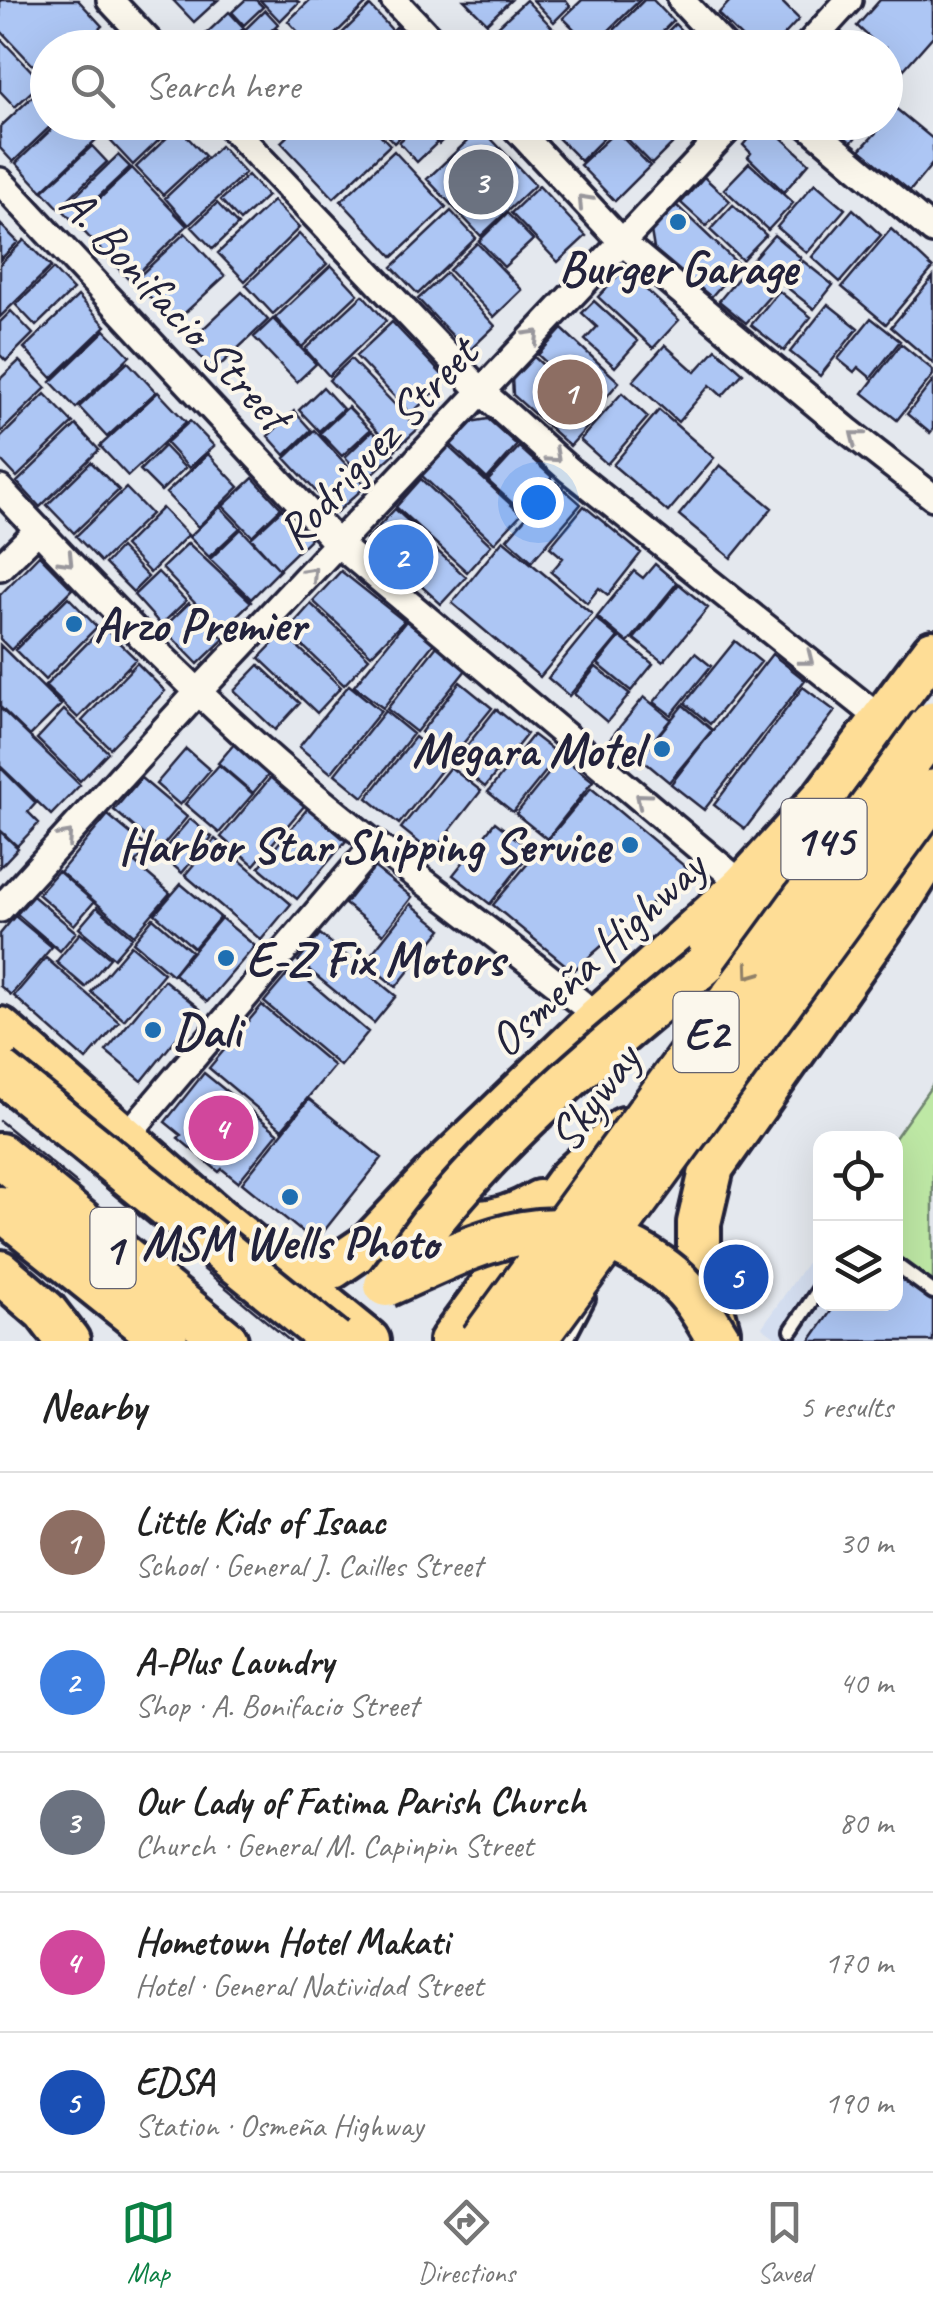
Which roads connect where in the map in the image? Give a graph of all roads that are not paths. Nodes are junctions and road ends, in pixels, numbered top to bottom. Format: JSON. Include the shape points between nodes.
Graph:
{"nodes":[{"id":1,"x":110,"y":0,"type":"edge"},
{"id":2,"x":394,"y":0,"type":"edge"},
{"id":3,"x":680,"y":0,"type":"edge"},
{"id":4,"x":850,"y":0,"type":"edge"},
{"id":5,"x":138,"y":30,"type":"edge"},
{"id":6,"x":422,"y":30,"type":"edge"},
{"id":7,"x":709,"y":30,"type":"edge"},
{"id":8,"x":822,"y":30,"type":"edge"},
{"id":9,"x":243,"y":140,"type":"edge"},
{"id":10,"x":527,"y":140,"type":"edge"},
{"id":11,"x":718,"y":140,"type":"edge"},
{"id":12,"x":825,"y":140,"type":"edge"},
{"id":13,"x":0,"y":181,"type":"edge"},
{"id":14,"x":933,"y":231,"type":"edge"},
{"id":15,"x":623,"y":242,"type":"junction"},
{"id":16,"x":481,"y":391,"type":"junction"},
{"id":17,"x":0,"y":489,"type":"edge"},
{"id":18,"x":933,"y":497,"type":"edge"},
{"id":19,"x":38,"y":530,"type":"junction"},
{"id":20,"x":338,"y":544,"type":"junction"},
{"id":21,"x":0,"y":567,"type":"edge"},
{"id":22,"x":933,"y":651,"type":"edge"},
{"id":23,"x":200,"y":691,"type":"junction"},
{"id":24,"x":933,"y":703,"type":"edge"},
{"id":25,"x":882,"y":720,"type":"junction"},
{"id":26,"x":933,"y":724,"type":"edge"},
{"id":27,"x":933,"y":793,"type":"edge"},
{"id":28,"x":933,"y":812,"type":"edge"},
{"id":29,"x":375,"y":844,"type":"junction"},
{"id":30,"x":933,"y":848,"type":"edge"},
{"id":31,"x":742,"y":885,"type":"junction"},
{"id":32,"x":0,"y":909,"type":"edge"},
{"id":33,"x":704,"y":965,"type":"joint"},
{"id":34,"x":806,"y":980,"type":"junction"},
{"id":35,"x":598,"y":1017,"type":"junction"},
{"id":36,"x":2,"y":1047,"type":"edge"},
{"id":37,"x":44,"y":1067,"type":"junction"},
{"id":38,"x":124,"y":1139,"type":"junction"},
{"id":39,"x":0,"y":1155,"type":"edge"},
{"id":40,"x":434,"y":1176,"type":"junction"},
{"id":41,"x":569,"y":1178,"type":"junction"},
{"id":42,"x":0,"y":1208,"type":"edge"},
{"id":43,"x":217,"y":1218,"type":"junction"},
{"id":44,"x":625,"y":1228,"type":"junction"},
{"id":45,"x":903,"y":1270,"type":"edge"},
{"id":46,"x":0,"y":1272,"type":"edge"},
{"id":47,"x":286,"y":1274,"type":"junction"},
{"id":48,"x":600,"y":1276,"type":"dead end"},
{"id":49,"x":386,"y":1285,"type":"joint"},
{"id":50,"x":591,"y":1292,"type":"dead end"},
{"id":51,"x":933,"y":1292,"type":"edge"},
{"id":52,"x":813,"y":1298,"type":"edge"},
{"id":53,"x":792,"y":1330,"type":"dead end"},
{"id":54,"x":68,"y":1341,"type":"edge"},
{"id":55,"x":166,"y":1341,"type":"edge"},
{"id":56,"x":226,"y":1341,"type":"edge"},
{"id":57,"x":334,"y":1341,"type":"edge"},
{"id":58,"x":368,"y":1341,"type":"edge"},
{"id":59,"x":450,"y":1341,"type":"edge"},
{"id":60,"x":482,"y":1341,"type":"edge"},
{"id":61,"x":532,"y":1341,"type":"edge"},
{"id":62,"x":544,"y":1341,"type":"edge"},
{"id":63,"x":566,"y":1341,"type":"edge"},
{"id":64,"x":720,"y":1341,"type":"edge"}],
"edges":[{"from":1,"to":5,"type":"street"},
{"from":2,"to":6,"type":"street"},
{"from":3,"to":7,"type":"street"},
{"from":4,"to":8,"type":"street"},
{"from":9,"to":16,"type":"street"},
{"from":15,"to":10,"type":"street","one_way":true},
{"from":11,"to":15,"type":"street","name":"Rodriguez Street"},
{"from":12,"to":14,"type":"street"},
{"from":13,"to":20,"type":"street","name":"A. Bonifacio Street"},
{"from":16,"to":15,"type":"street","name":"Rodriguez Street","one_way":true},
{"from":18,"to":15,"type":"street","one_way":true},
{"from":16,"to":20,"type":"street","name":"Rodriguez Street"},
{"from":16,"to":25,"type":"street","one_way":true,"via":[[569,470]]},
{"from":17,"to":19,"type":"street"},
{"from":19,"to":21,"type":"street"},
{"from":19,"to":23,"type":"street","one_way":true},
{"from":23,"to":20,"type":"street","name":"Rodriguez Street","one_way":true},
{"from":31,"to":20,"type":"street","name":"A. Bonifacio Street","one_way":true},
{"from":22,"to":25,"type":"main road","name":"Osmeña Highway"},
{"from":23,"to":29,"type":"street"},
{"from":32,"to":23,"type":"street","name":"Rodriguez Street","one_way":true},
{"from":24,"to":33,"type":"main road","name":"Osmeña Highway","number":"145","via":[[826,837]]},
{"from":25,"to":31,"type":"main road","name":"Osmeña Highway","via":[[823,798]]},
{"from":26,"to":60,"type":"highway","name":"Skyway","number":"E2","one_way":true,"bridge":true},
{"from":27,"to":61,"type":"highway","name":"Skyway","number":"E2","bridge":true},
{"from":28,"to":34,"type":"main road","number":"145"},
{"from":29,"to":35,"type":"street"},
{"from":29,"to":38,"type":"street"},
{"from":30,"to":64,"type":"highway","via":[[712,1167],[699,1222],[699,1260]]},
{"from":31,"to":35,"type":"main road","name":"Osmeña Highway"},
{"from":33,"to":49,"type":"main road","name":"Osmeña Highway","number":"E2","bridge":true,"via":[[593,1058],[491,1157]]},
{"from":34,"to":41,"type":"main road","via":[[691,1067]]},
{"from":34,"to":44,"type":"main road","number":"145"},
{"from":35,"to":40,"type":"main road","name":"Osmeña Highway"},
{"from":36,"to":37,"type":"highway","number":"1"},
{"from":36,"to":57,"type":"highway","number":"1","bridge":true},
{"from":37,"to":38,"type":"highway","number":"1"},
{"from":37,"to":43,"type":"lane","via":[[61,1124],[175,1222]]},
{"from":38,"to":43,"type":"highway","number":"1"},
{"from":39,"to":56,"type":"highway","number":"1"},
{"from":40,"to":41,"type":"main road","via":[[445,1208],[466,1220],[495,1220],[534,1204]]},
{"from":40,"to":47,"type":"main road","name":"Osmeña Highway","via":[[352,1258],[310,1274]]},
{"from":41,"to":59,"type":"main road"},
{"from":42,"to":55,"type":"highway","number":"1"},
{"from":43,"to":47,"type":"highway","number":"1"},
{"from":44,"to":48,"type":"lane"},
{"from":44,"to":62,"type":"main road","number":"145"},
{"from":45,"to":51,"type":"lane"},
{"from":46,"to":54,"type":"highway","number":"1"},
{"from":47,"to":58,"type":"highway"},
{"from":49,"to":64,"type":"highway","bridge":true,"via":[[522,1230],[594,1233],[664,1270]]},
{"from":50,"to":63,"type":"lane"},
{"from":52,"to":53,"type":"lane"}]}
